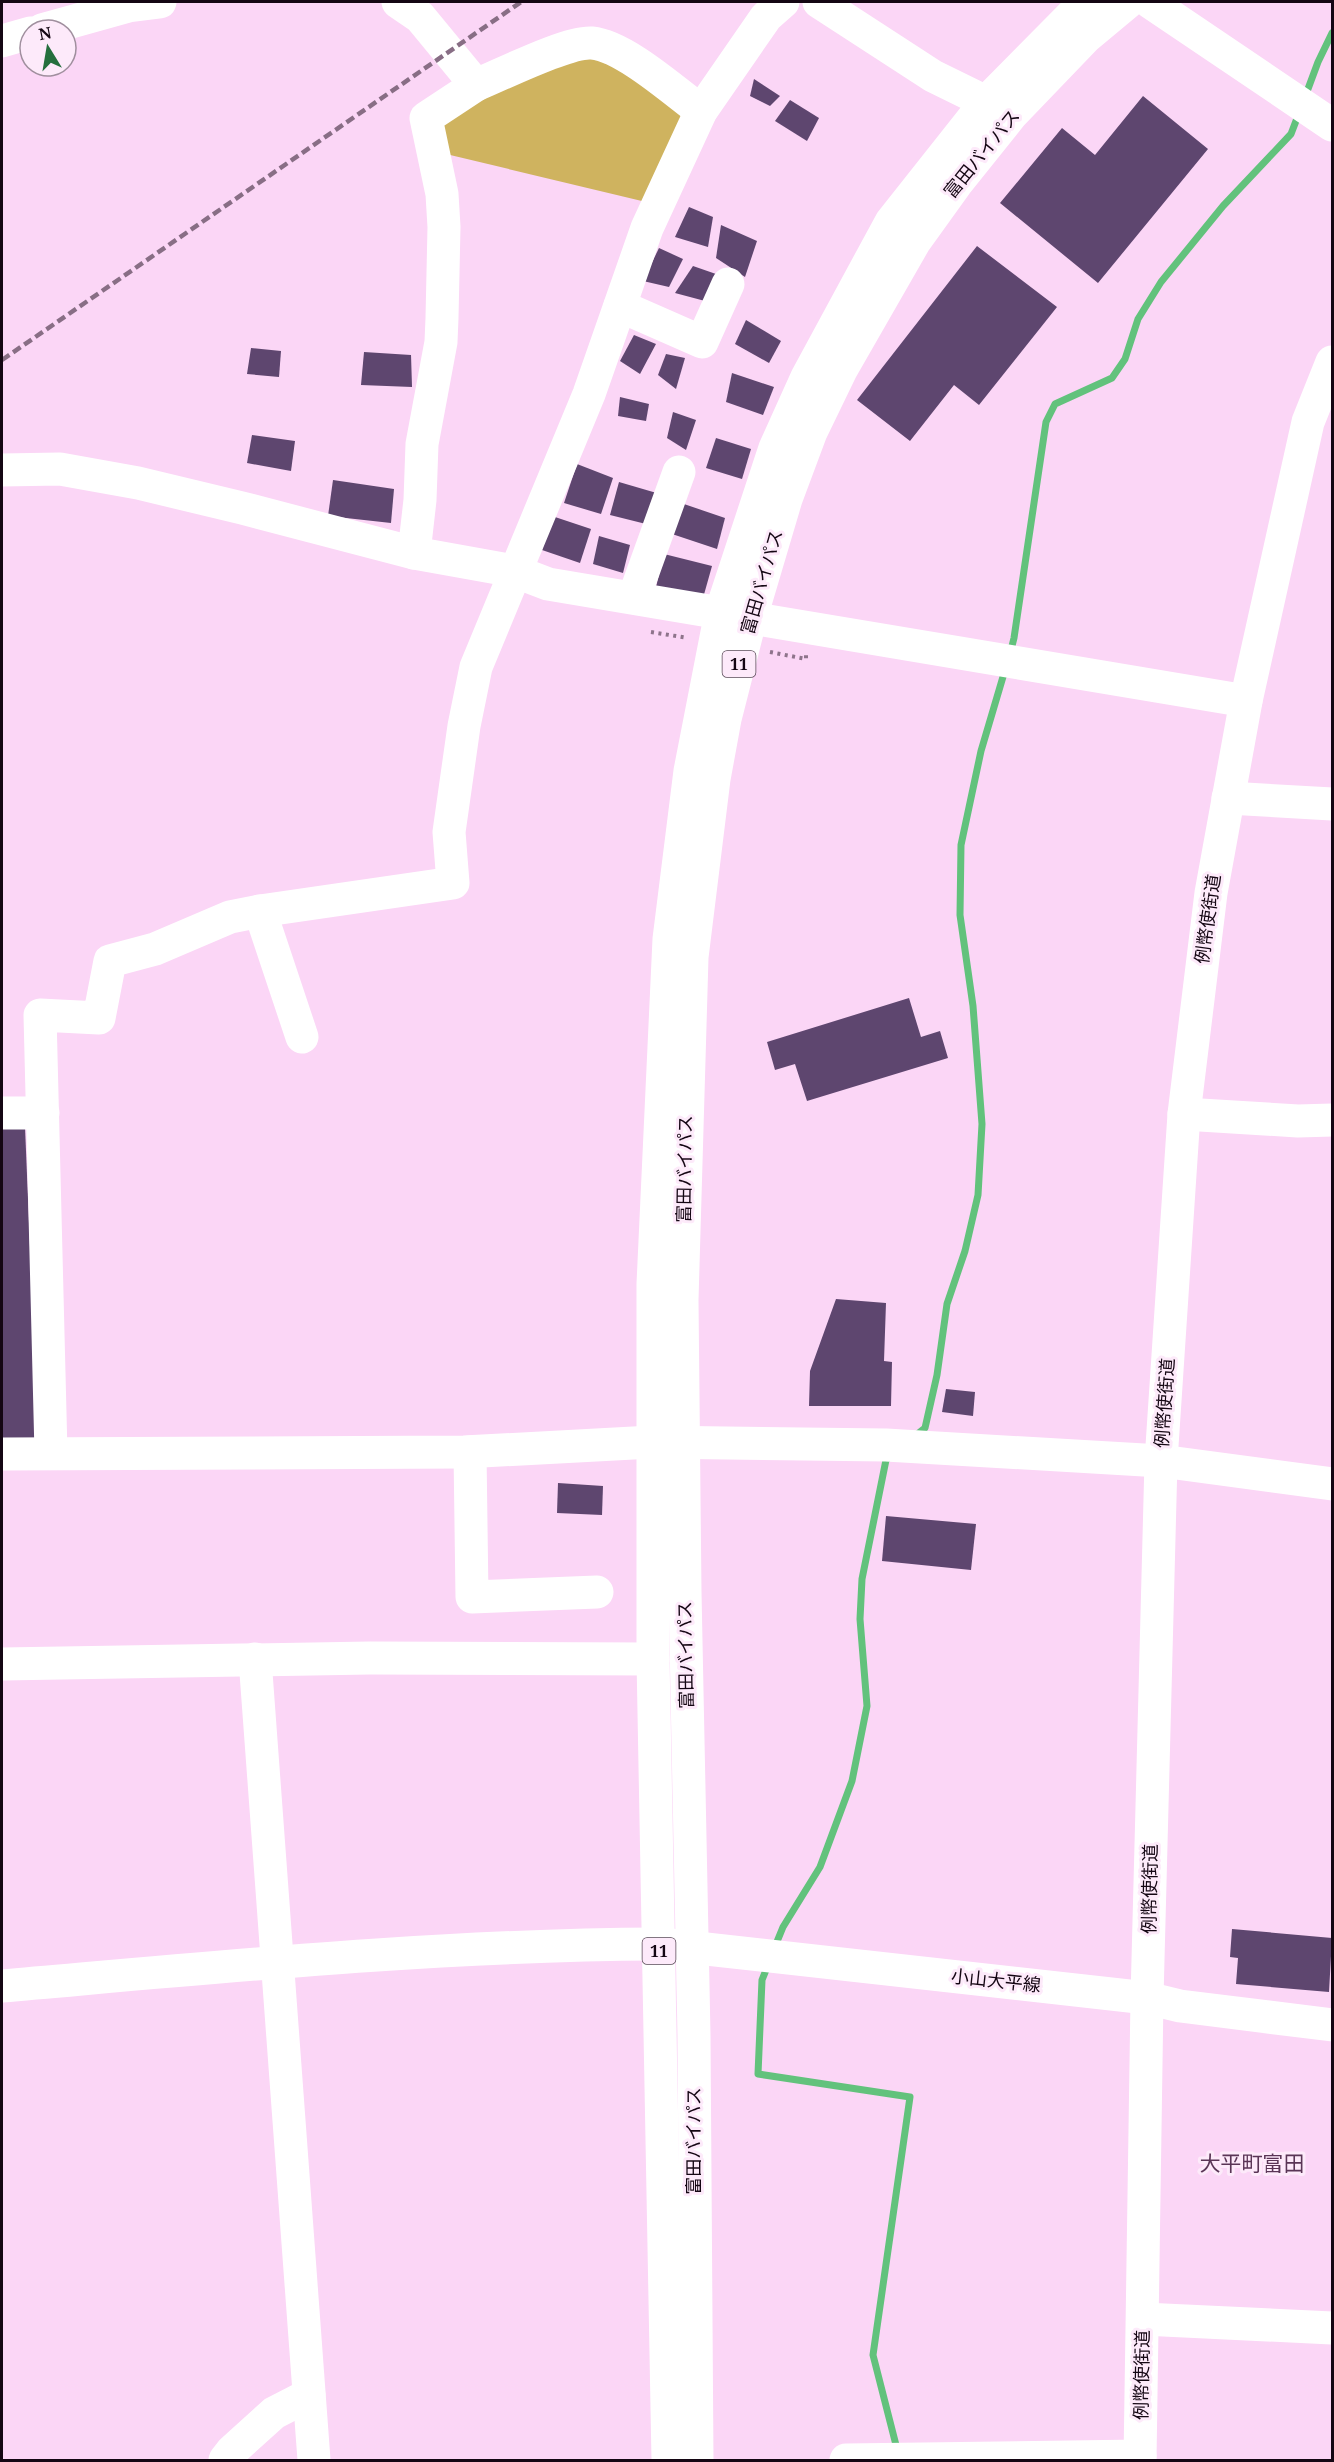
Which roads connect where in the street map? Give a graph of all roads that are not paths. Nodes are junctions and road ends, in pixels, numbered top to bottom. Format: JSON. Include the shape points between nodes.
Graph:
{"nodes":[{"id":1,"x":160,"y":2,"type":"edge"},
{"id":2,"x":398,"y":2,"type":"edge"},
{"id":3,"x":783,"y":2,"type":"edge"},
{"id":4,"x":819,"y":2,"type":"edge"},
{"id":5,"x":1086,"y":2,"type":"edge"},
{"id":6,"x":1128,"y":2,"type":"edge"},
{"id":7,"x":1150,"y":2,"type":"edge"},
{"id":8,"x":70,"y":18,"type":"edge"},
{"id":9,"x":18,"y":34,"type":"edge"},
{"id":10,"x":2,"y":41,"type":"edge"},
{"id":11,"x":476,"y":85,"type":"junction"},
{"id":12,"x":986,"y":102,"type":"junction"},
{"id":13,"x":701,"y":111,"type":"junction"},
{"id":14,"x":1332,"y":125,"type":"edge"},
{"id":15,"x":728,"y":284,"type":"dead end"},
{"id":16,"x":620,"y":306,"type":"junction"},
{"id":17,"x":1332,"y":362,"type":"edge"},
{"id":18,"x":1320,"y":425,"type":"edge"},
{"id":19,"x":2,"y":470,"type":"edge"},
{"id":20,"x":679,"y":472,"type":"dead end"},
{"id":21,"x":414,"y":553,"type":"junction"},
{"id":22,"x":514,"y":571,"type":"junction"},
{"id":23,"x":634,"y":597,"type":"junction"},
{"id":24,"x":736,"y":614,"type":"junction"},
{"id":25,"x":1246,"y":701,"type":"junction"},
{"id":26,"x":1228,"y":798,"type":"junction"},
{"id":27,"x":1332,"y":804,"type":"edge"},
{"id":28,"x":260,"y":911,"type":"junction"},
{"id":29,"x":302,"y":1037,"type":"dead end"},
{"id":30,"x":2,"y":1113,"type":"edge"},
{"id":31,"x":43,"y":1113,"type":"junction"},
{"id":32,"x":1184,"y":1114,"type":"junction"},
{"id":33,"x":1332,"y":1120,"type":"edge"},
{"id":34,"x":652,"y":1442,"type":"junction"},
{"id":35,"x":685,"y":1442,"type":"junction"},
{"id":36,"x":470,"y":1452,"type":"junction"},
{"id":37,"x":51,"y":1453,"type":"junction"},
{"id":38,"x":2,"y":1454,"type":"edge"},
{"id":39,"x":1161,"y":1461,"type":"junction"},
{"id":40,"x":1332,"y":1484,"type":"edge"},
{"id":41,"x":597,"y":1592,"type":"dead end"},
{"id":42,"x":255,"y":1659,"type":"junction"},
{"id":43,"x":653,"y":1659,"type":"junction"},
{"id":44,"x":2,"y":1664,"type":"edge"},
{"id":45,"x":658,"y":1944,"type":"junction"},
{"id":46,"x":692,"y":1947,"type":"junction"},
{"id":47,"x":278,"y":1962,"type":"junction"},
{"id":48,"x":2,"y":1986,"type":"edge"},
{"id":49,"x":1147,"y":1998,"type":"junction"},
{"id":50,"x":1332,"y":2025,"type":"edge"},
{"id":51,"x":1143,"y":2319,"type":"junction"},
{"id":52,"x":1332,"y":2328,"type":"edge"},
{"id":53,"x":309,"y":2395,"type":"junction"},
{"id":54,"x":1140,"y":2458,"type":"edge"},
{"id":55,"x":887,"y":2459,"type":"edge"},
{"id":56,"x":225,"y":2460,"type":"edge"},
{"id":57,"x":314,"y":2460,"type":"edge"},
{"id":58,"x":668,"y":2460,"type":"edge"},
{"id":59,"x":697,"y":2460,"type":"edge"},
{"id":60,"x":846,"y":2460,"type":"edge"}],
"edges":[{"from":1,"to":8,"type":"street"},
{"from":2,"to":11,"type":"street","via":[[420,17]]},
{"from":3,"to":13,"type":"street","via":[[766,17]]},
{"from":4,"to":12,"type":"street","via":[[933,76]]},
{"from":5,"to":12,"type":"street","name":"富田バイパス","number":"11"},
{"from":6,"to":24,"type":"street","name":"富田バイパス","number":"11","via":[[1086,37],[1012,114],[915,241],[841,370],[811,432]]},
{"from":7,"to":14,"type":"street"},
{"from":9,"to":10,"type":"street"},
{"from":11,"to":13,"type":"street","via":[[561,49],[592,43],[624,54]]},
{"from":11,"to":21,"type":"street","via":[[426,118],[444,226],[442,318],[422,444]]},
{"from":12,"to":24,"type":"street","name":"富田バイパス","number":"11","via":[[891,222],[807,376],[775,448]]},
{"from":13,"to":16,"type":"street","via":[[647,228]]},
{"from":15,"to":16,"type":"street","via":[[702,342]]},
{"from":16,"to":22,"type":"street","via":[[589,393]]},
{"from":17,"to":18,"type":"street","name":"例幣使街道"},
{"from":18,"to":25,"type":"street","name":"例幣使街道"},
{"from":19,"to":21,"type":"street","via":[[60,469],[138,483]]},
{"from":20,"to":23,"type":"street"},
{"from":21,"to":22,"type":"street"},
{"from":22,"to":23,"type":"street","via":[[548,584]]},
{"from":22,"to":28,"type":"street","via":[[476,667],[464,726],[449,832],[453,883]]},
{"from":23,"to":24,"type":"street"},
{"from":24,"to":25,"type":"street"},
{"from":24,"to":34,"type":"street","name":"富田バイパス","number":"11","via":[[690,771],[669,939],[652,1284]]},
{"from":24,"to":35,"type":"street","name":"富田バイパス","number":"11","via":[[692,957],[682,1300]]},
{"from":25,"to":26,"type":"street","name":"例幣使街道"},
{"from":26,"to":27,"type":"street"},
{"from":26,"to":32,"type":"street","name":"例幣使街道","via":[[1210,893]]},
{"from":28,"to":29,"type":"street"},
{"from":28,"to":31,"type":"street","via":[[230,917],[155,949],[110,961],[99,1018],[40,1016]]},
{"from":30,"to":31,"type":"street"},
{"from":31,"to":37,"type":"street"},
{"from":32,"to":33,"type":"street"},
{"from":32,"to":39,"type":"street","name":"例幣使街道"},
{"from":34,"to":35,"type":"street"},
{"from":34,"to":36,"type":"street"},
{"from":34,"to":43,"type":"street","name":"富田バイパス","number":"11"},
{"from":35,"to":39,"type":"street","via":[[886,1445]]},
{"from":35,"to":46,"type":"street","name":"富田バイパス","number":"11"},
{"from":36,"to":37,"type":"street"},
{"from":36,"to":41,"type":"street","via":[[472,1597]]},
{"from":37,"to":38,"type":"street"},
{"from":39,"to":40,"type":"street"},
{"from":39,"to":49,"type":"street","name":"例幣使街道"},
{"from":42,"to":43,"type":"street"},
{"from":42,"to":44,"type":"street"},
{"from":42,"to":47,"type":"street"},
{"from":43,"to":45,"type":"street","name":"富田バイパス","number":"11"},
{"from":45,"to":46,"type":"street","name":"小山大平線"},
{"from":45,"to":47,"type":"street","name":"小山大平線","via":[[524,1945]]},
{"from":45,"to":58,"type":"street","name":"富田バイパス","number":"11"},
{"from":46,"to":49,"type":"street","name":"小山大平線"},
{"from":46,"to":59,"type":"street","name":"富田バイパス","number":"11"},
{"from":47,"to":48,"type":"street","name":"小山大平線"},
{"from":47,"to":53,"type":"street"},
{"from":49,"to":50,"type":"street","name":"小山大平線","via":[[1180,2006]]},
{"from":49,"to":51,"type":"street","name":"例幣使街道"},
{"from":51,"to":52,"type":"street"},
{"from":51,"to":54,"type":"street","name":"例幣使街道"},
{"from":53,"to":56,"type":"street","via":[[274,2413]]},
{"from":53,"to":57,"type":"street"},
{"from":54,"to":55,"type":"street"},
{"from":55,"to":60,"type":"street"}]}
